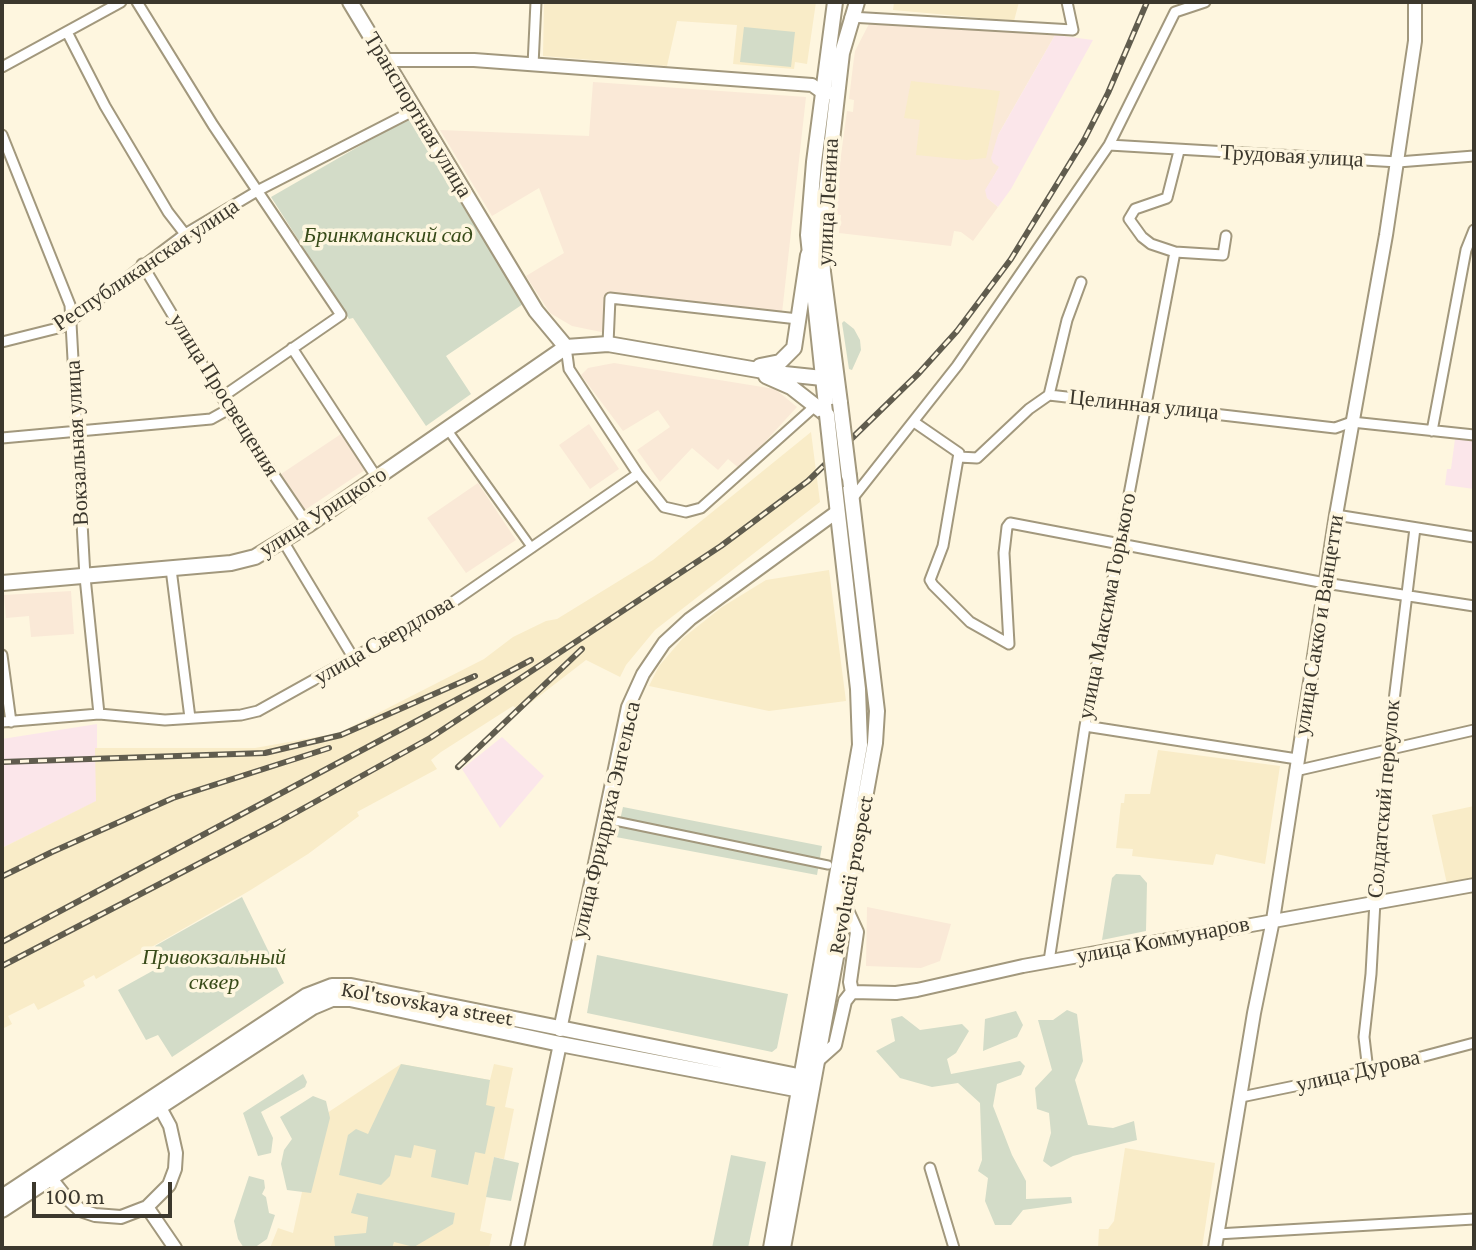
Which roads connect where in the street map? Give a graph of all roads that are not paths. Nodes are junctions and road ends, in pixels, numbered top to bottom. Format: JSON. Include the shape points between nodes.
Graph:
{"nodes":[{"id":1,"x":121,"y":2,"type":"edge"},
{"id":2,"x":137,"y":2,"type":"edge"},
{"id":3,"x":350,"y":2,"type":"edge"},
{"id":4,"x":536,"y":2,"type":"edge"},
{"id":5,"x":835,"y":2,"type":"edge"},
{"id":6,"x":857,"y":2,"type":"edge"},
{"id":7,"x":1067,"y":2,"type":"edge"},
{"id":8,"x":1205,"y":2,"type":"edge"},
{"id":9,"x":1415,"y":2,"type":"edge"},
{"id":10,"x":850,"y":17,"type":"junction"},
{"id":11,"x":67,"y":32,"type":"junction"},
{"id":12,"x":385,"y":60,"type":"junction"},
{"id":13,"x":533,"y":65,"type":"junction"},
{"id":14,"x":2,"y":67,"type":"edge"},
{"id":15,"x":829,"y":93,"type":"junction"},
{"id":16,"x":415,"y":110,"type":"junction"},
{"id":17,"x":2,"y":135,"type":"edge"},
{"id":18,"x":1109,"y":145,"type":"junction"},
{"id":19,"x":1179,"y":151,"type":"junction"},
{"id":20,"x":1474,"y":156,"type":"edge"},
{"id":21,"x":1398,"y":162,"type":"junction"},
{"id":22,"x":259,"y":190,"type":"junction"},
{"id":23,"x":1474,"y":230,"type":"edge"},
{"id":24,"x":185,"y":234,"type":"junction"},
{"id":25,"x":1226,"y":236,"type":"dead end"},
{"id":26,"x":808,"y":251,"type":"junction"},
{"id":27,"x":1175,"y":252,"type":"junction"},
{"id":28,"x":1470,"y":252,"type":"edge"},
{"id":29,"x":142,"y":264,"type":"junction"},
{"id":30,"x":1081,"y":282,"type":"dead end"},
{"id":31,"x":798,"y":319,"type":"junction"},
{"id":32,"x":70,"y":322,"type":"junction"},
{"id":33,"x":2,"y":342,"type":"edge"},
{"id":34,"x":608,"y":344,"type":"junction"},
{"id":35,"x":566,"y":347,"type":"junction"},
{"id":36,"x":292,"y":348,"type":"junction"},
{"id":37,"x":748,"y":368,"type":"junction"},
{"id":38,"x":829,"y":379,"type":"junction"},
{"id":39,"x":1049,"y":395,"type":"junction"},
{"id":40,"x":222,"y":397,"type":"junction"},
{"id":41,"x":1145,"y":405,"type":"junction"},
{"id":42,"x":229,"y":409,"type":"junction"},
{"id":43,"x":821,"y":411,"type":"junction"},
{"id":44,"x":914,"y":422,"type":"junction"},
{"id":45,"x":1352,"y":422,"type":"junction"},
{"id":46,"x":447,"y":428,"type":"junction"},
{"id":47,"x":1432,"y":431,"type":"junction"},
{"id":48,"x":76,"y":432,"type":"junction"},
{"id":49,"x":1474,"y":435,"type":"edge"},
{"id":50,"x":2,"y":438,"type":"edge"},
{"id":51,"x":959,"y":457,"type":"junction"},
{"id":52,"x":638,"y":474,"type":"junction"},
{"id":53,"x":377,"y":478,"type":"junction"},
{"id":54,"x":852,"y":499,"type":"junction"},
{"id":55,"x":838,"y":511,"type":"junction"},
{"id":56,"x":1336,"y":515,"type":"junction"},
{"id":57,"x":308,"y":525,"type":"junction"},
{"id":58,"x":1415,"y":528,"type":"junction"},
{"id":59,"x":1474,"y":537,"type":"edge"},
{"id":60,"x":283,"y":541,"type":"junction"},
{"id":61,"x":1118,"y":545,"type":"junction"},
{"id":62,"x":532,"y":548,"type":"junction"},
{"id":63,"x":171,"y":569,"type":"junction"},
{"id":64,"x":85,"y":577,"type":"junction"},
{"id":65,"x":2,"y":583,"type":"edge"},
{"id":66,"x":1325,"y":583,"type":"junction"},
{"id":67,"x":1405,"y":594,"type":"junction"},
{"id":68,"x":1474,"y":606,"type":"edge"},
{"id":69,"x":2,"y":655,"type":"edge"},
{"id":70,"x":354,"y":659,"type":"junction"},
{"id":71,"x":99,"y":714,"type":"junction"},
{"id":72,"x":190,"y":718,"type":"junction"},
{"id":73,"x":7,"y":722,"type":"edge"},
{"id":74,"x":1085,"y":726,"type":"junction"},
{"id":75,"x":1474,"y":730,"type":"edge"},
{"id":76,"x":1388,"y":750,"type":"junction"},
{"id":77,"x":1296,"y":765,"type":"junction"},
{"id":78,"x":615,"y":821,"type":"dead end"},
{"id":79,"x":828,"y":865,"type":"dead end"},
{"id":80,"x":1474,"y":885,"type":"edge"},
{"id":81,"x":1375,"y":901,"type":"junction"},
{"id":82,"x":845,"y":906,"type":"junction"},
{"id":83,"x":1273,"y":920,"type":"junction"},
{"id":84,"x":1049,"y":961,"type":"junction"},
{"id":85,"x":852,"y":992,"type":"junction"},
{"id":86,"x":560,"y":1037,"type":"junction"},
{"id":87,"x":1474,"y":1043,"type":"edge"},
{"id":88,"x":817,"y":1061,"type":"junction"},
{"id":89,"x":1368,"y":1071,"type":"junction"},
{"id":90,"x":806,"y":1084,"type":"junction"},
{"id":91,"x":1241,"y":1097,"type":"junction"},
{"id":92,"x":157,"y":1102,"type":"junction"},
{"id":93,"x":930,"y":1168,"type":"dead end"},
{"id":94,"x":47,"y":1173,"type":"junction"},
{"id":95,"x":2,"y":1197,"type":"edge"},
{"id":96,"x":147,"y":1207,"type":"junction"},
{"id":97,"x":2,"y":1210,"type":"edge"},
{"id":98,"x":1474,"y":1219,"type":"edge"},
{"id":99,"x":1217,"y":1234,"type":"junction"},
{"id":100,"x":175,"y":1248,"type":"edge"},
{"id":101,"x":517,"y":1248,"type":"edge"},
{"id":102,"x":771,"y":1248,"type":"edge"},
{"id":103,"x":783,"y":1248,"type":"edge"},
{"id":104,"x":954,"y":1248,"type":"edge"},
{"id":105,"x":1215,"y":1248,"type":"edge"}],
"edges":[{"from":1,"to":11,"type":"street"},
{"from":2,"to":22,"type":"street"},
{"from":3,"to":12,"type":"main road","name":"Транспортная улица"},
{"from":4,"to":13,"type":"street"},
{"from":5,"to":15,"type":"main road","name":"улица Ленина"},
{"from":6,"to":10,"type":"main road","name":"улица Ленина"},
{"from":7,"to":10,"type":"street","via":[[1073,30]]},
{"from":8,"to":18,"type":"street","via":[[1175,12]]},
{"from":9,"to":21,"type":"street","name":"улица Сакко и Ванцетти","via":[[1415,41]]},
{"from":10,"to":15,"type":"main road","name":"улица Ленина"},
{"from":11,"to":14,"type":"street"},
{"from":11,"to":24,"type":"street","via":[[105,106]]},
{"from":12,"to":13,"type":"street"},
{"from":12,"to":16,"type":"main road","name":"Транспортная улица"},
{"from":13,"to":15,"type":"street","via":[[812,85]]},
{"from":15,"to":26,"type":"main road","name":"улица Ленина","via":[[809,205]]},
{"from":15,"to":38,"type":"main road","name":"улица Ленина","via":[[821,246]]},
{"from":16,"to":22,"type":"street","name":"Республиканская улица"},
{"from":16,"to":35,"type":"main road","name":"Транспортная улица","via":[[536,311]]},
{"from":17,"to":32,"type":"street","name":"Вокзальная улица","via":[[70,305]]},
{"from":18,"to":19,"type":"street","name":"Трудовая улица"},
{"from":18,"to":44,"type":"street"},
{"from":19,"to":21,"type":"street","name":"Трудовая улица"},
{"from":19,"to":27,"type":"street","via":[[1167,198],[1135,209],[1129,219],[1151,244]]},
{"from":20,"to":21,"type":"street","name":"Трудовая улица"},
{"from":21,"to":45,"type":"street","name":"улица Сакко и Ванцетти"},
{"from":22,"to":24,"type":"street","name":"Республиканская улица"},
{"from":22,"to":36,"type":"street","via":[[341,315]]},
{"from":23,"to":28,"type":"street"},
{"from":24,"to":29,"type":"street","name":"Республиканская улица"},
{"from":25,"to":27,"type":"street","via":[[1223,255]]},
{"from":26,"to":31,"type":"main road","name":"улица Ленина"},
{"from":26,"to":38,"type":"main road","name":"улица Ленина"},
{"from":27,"to":41,"type":"street","name":"улица Максима Горького"},
{"from":28,"to":47,"type":"street"},
{"from":29,"to":32,"type":"street","name":"Республиканская улица"},
{"from":29,"to":40,"type":"street","name":"улица Просвещения"},
{"from":30,"to":39,"type":"street"},
{"from":31,"to":34,"type":"street","via":[[610,298]]},
{"from":31,"to":37,"type":"main road","name":"улица Ленина","via":[[794,348],[787,358]]},
{"from":32,"to":33,"type":"street","name":"Республиканская улица"},
{"from":32,"to":48,"type":"street","name":"Вокзальная улица"},
{"from":34,"to":35,"type":"main road"},
{"from":34,"to":37,"type":"main road"},
{"from":35,"to":46,"type":"main road","name":"улица Урицкого"},
{"from":35,"to":52,"type":"street","via":[[569,369]]},
{"from":36,"to":40,"type":"street"},
{"from":36,"to":53,"type":"street"},
{"from":37,"to":38,"type":"main road"},
{"from":37,"to":43,"type":"main road","via":[[791,387]]},
{"from":38,"to":43,"type":"main road","name":"улица Ленина"},
{"from":38,"to":54,"type":"main road","name":"улица Ленина","bridge":true,"via":[[840,403]]},
{"from":39,"to":41,"type":"street","name":"Целинная улица"},
{"from":39,"to":51,"type":"street","name":"Целинная улица","via":[[977,458]]},
{"from":40,"to":42,"type":"street","name":"улица Просвещения"},
{"from":41,"to":45,"type":"street","name":"Целинная улица","via":[[1335,428]]},
{"from":41,"to":61,"type":"street","name":"улица Максима Горького"},
{"from":42,"to":48,"type":"street","via":[[211,419]]},
{"from":42,"to":57,"type":"street","name":"улица Просвещения"},
{"from":43,"to":52,"type":"street","via":[[701,508],[686,512],[664,507]]},
{"from":43,"to":55,"type":"main road","name":"улица Ленина","bridge":true},
{"from":44,"to":51,"type":"street"},
{"from":44,"to":54,"type":"street"},
{"from":45,"to":47,"type":"street","name":"Целинная улица"},
{"from":45,"to":56,"type":"street","name":"улица Сакко и Ванцетти"},
{"from":46,"to":53,"type":"main road","name":"улица Урицкого"},
{"from":46,"to":62,"type":"street"},
{"from":47,"to":49,"type":"street","name":"Целинная улица"},
{"from":48,"to":50,"type":"street"},
{"from":48,"to":64,"type":"street","name":"Вокзальная улица"},
{"from":51,"to":61,"type":"street","via":[[943,546],[930,580],[970,622],[1009,644],[1004,553],[1010,523]]},
{"from":52,"to":62,"type":"street","name":"улица Свердлова"},
{"from":53,"to":57,"type":"main road","name":"улица Урицкого"},
{"from":54,"to":82,"type":"main road","name":"Revolucii prospect","via":[[877,711]]},
{"from":55,"to":86,"type":"street","name":"улица Фридриха Энгельса","via":[[690,619],[664,643],[643,674],[628,707]]},
{"from":55,"to":90,"type":"main road","name":"Revolucii prospect","via":[[860,745]]},
{"from":56,"to":58,"type":"street"},
{"from":56,"to":66,"type":"street","name":"улица Сакко и Ванцетти"},
{"from":57,"to":60,"type":"main road","name":"улица Урицкого"},
{"from":58,"to":59,"type":"street"},
{"from":58,"to":67,"type":"street","name":"Солдатский переулок"},
{"from":60,"to":63,"type":"main road","name":"улица Урицкого","via":[[231,563]]},
{"from":60,"to":70,"type":"street"},
{"from":61,"to":66,"type":"street"},
{"from":61,"to":74,"type":"street","name":"улица Максима Горького"},
{"from":62,"to":70,"type":"street","name":"улица Свердлова","via":[[450,604]]},
{"from":63,"to":64,"type":"main road","name":"улица Урицкого"},
{"from":63,"to":72,"type":"street"},
{"from":64,"to":65,"type":"main road","name":"улица Урицкого"},
{"from":64,"to":71,"type":"street","name":"Вокзальная улица"},
{"from":66,"to":67,"type":"street"},
{"from":66,"to":77,"type":"street","name":"улица Сакко и Ванцетти"},
{"from":67,"to":68,"type":"street"},
{"from":67,"to":76,"type":"street","name":"Солдатский переулок"},
{"from":69,"to":73,"type":"street"},
{"from":70,"to":72,"type":"street","name":"улица Свердлова","via":[[258,711]]},
{"from":71,"to":72,"type":"street","name":"улица Свердлова"},
{"from":71,"to":73,"type":"street","name":"улица Свердлова"},
{"from":74,"to":77,"type":"street"},
{"from":74,"to":84,"type":"street","name":"улица Максима Горького"},
{"from":75,"to":76,"type":"street"},
{"from":76,"to":77,"type":"street"},
{"from":76,"to":81,"type":"street","name":"Солдатский переулок"},
{"from":77,"to":83,"type":"street","name":"улица Сакко и Ванцетти"},
{"from":78,"to":79,"type":"street"},
{"from":80,"to":81,"type":"street","name":"улица Коммунаров"},
{"from":81,"to":83,"type":"street","name":"улица Коммунаров"},
{"from":81,"to":89,"type":"street","name":"Солдатский переулок","via":[[1364,1037]]},
{"from":82,"to":85,"type":"street","via":[[857,932]]},
{"from":82,"to":88,"type":"main road","name":"Revolucii prospect"},
{"from":83,"to":84,"type":"street","name":"улица Коммунаров"},
{"from":83,"to":91,"type":"street","name":"улица Сакко и Ванцетти"},
{"from":84,"to":85,"type":"street","name":"улица Коммунаров","via":[[896,993]]},
{"from":85,"to":88,"type":"street","via":[[835,1045]]},
{"from":86,"to":90,"type":"main road","name":"Kol'tsovskaya street"},
{"from":86,"to":92,"type":"main road","name":"Kol'tsovskaya street","via":[[351,986],[332,986],[306,996]]},
{"from":86,"to":101,"type":"street","name":"улица Фридриха Энгельса"},
{"from":87,"to":89,"type":"street","name":"улица Дурова"},
{"from":88,"to":90,"type":"main road","name":"Revolucii prospect"},
{"from":89,"to":91,"type":"street","name":"улица Дурова"},
{"from":90,"to":102,"type":"main road","name":"Revolucii prospect"},
{"from":90,"to":103,"type":"main road","name":"Revolucii prospect"},
{"from":91,"to":99,"type":"street","name":"улица Сакко и Ванцетти"},
{"from":92,"to":94,"type":"main road","name":"Kol'tsovskaya street"},
{"from":92,"to":96,"type":"street","via":[[174,1139],[175,1169],[169,1185]]},
{"from":93,"to":104,"type":"street"},
{"from":94,"to":95,"type":"main road","name":"Kol'tsovskaya street"},
{"from":94,"to":96,"type":"street","via":[[80,1210],[121,1217]]},
{"from":94,"to":97,"type":"main road","name":"Kol'tsovskaya street"},
{"from":96,"to":100,"type":"street"},
{"from":98,"to":99,"type":"street"},
{"from":99,"to":105,"type":"street","name":"улица Сакко и Ванцетти"}]}
